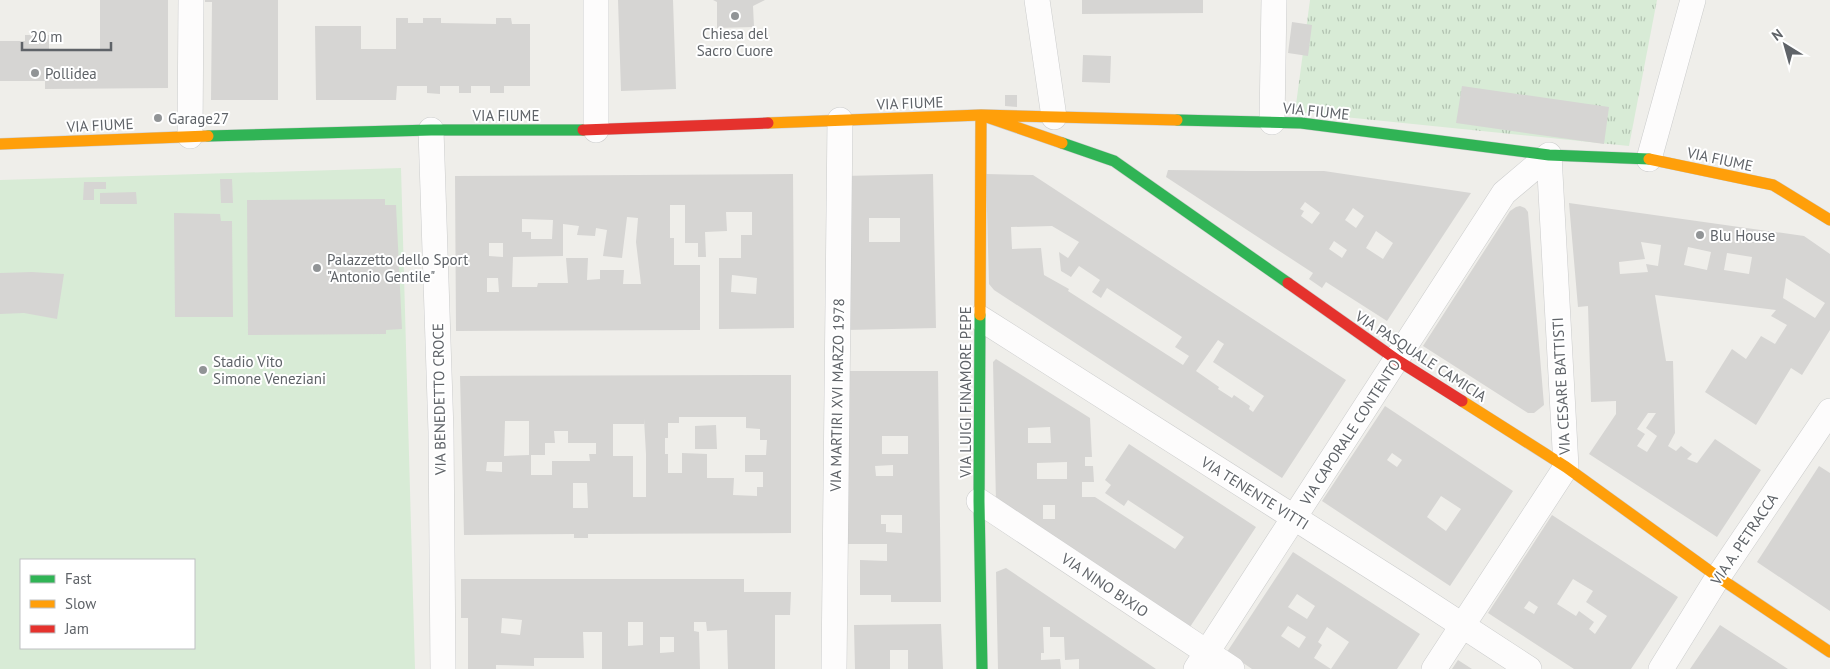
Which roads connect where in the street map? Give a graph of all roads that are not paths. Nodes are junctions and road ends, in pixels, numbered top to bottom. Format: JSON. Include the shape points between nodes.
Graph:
{"nodes":[{"id":1,"x":190,"y":0,"type":"edge"},
{"id":2,"x":596,"y":0,"type":"edge"},
{"id":3,"x":1037,"y":0,"type":"edge"},
{"id":4,"x":1274,"y":0,"type":"edge"},
{"id":5,"x":1693,"y":0,"type":"edge"},
{"id":6,"x":981,"y":115,"type":"junction"},
{"id":7,"x":1054,"y":117,"type":"junction"},
{"id":8,"x":840,"y":120,"type":"junction"},
{"id":9,"x":1272,"y":122,"type":"junction"},
{"id":10,"x":431,"y":130,"type":"junction"},
{"id":11,"x":596,"y":130,"type":"junction"},
{"id":12,"x":190,"y":136,"type":"junction"},
{"id":13,"x":0,"y":144,"type":"edge"},
{"id":14,"x":1549,"y":155,"type":"junction"},
{"id":15,"x":1649,"y":159,"type":"junction"},
{"id":16,"x":1830,"y":220,"type":"edge"},
{"id":17,"x":980,"y":318,"type":"junction"},
{"id":18,"x":1397,"y":360,"type":"junction"},
{"id":19,"x":1827,"y":423,"type":"edge"},
{"id":20,"x":1566,"y":467,"type":"junction"},
{"id":21,"x":979,"y":501,"type":"junction"},
{"id":22,"x":1293,"y":517,"type":"junction"},
{"id":23,"x":1718,"y":577,"type":"junction"},
{"id":24,"x":1463,"y":625,"type":"junction"},
{"id":25,"x":1830,"y":652,"type":"edge"},
{"id":26,"x":1202,"y":661,"type":"edge"},
{"id":27,"x":443,"y":669,"type":"edge"},
{"id":28,"x":834,"y":669,"type":"edge"},
{"id":29,"x":982,"y":669,"type":"edge"},
{"id":30,"x":1232,"y":669,"type":"edge"},
{"id":31,"x":1434,"y":669,"type":"edge"},
{"id":32,"x":1529,"y":669,"type":"edge"},
{"id":33,"x":1661,"y":669,"type":"edge"}],
"edges":[{"from":1,"to":12,"type":"street"},
{"from":2,"to":11,"type":"street"},
{"from":3,"to":7,"type":"street"},
{"from":4,"to":9,"type":"street"},
{"from":5,"to":15,"type":"street"},
{"from":6,"to":7,"type":"street","name":"VIA FIUME"},
{"from":6,"to":8,"type":"street","name":"VIA FIUME"},
{"from":6,"to":17,"type":"street","name":"VIA LUIGI FINAMORE PEPE"},
{"from":6,"to":18,"type":"street","name":"VIA PASQUALE CAMICIA","via":[[1114,161]]},
{"from":7,"to":9,"type":"street","name":"VIA FIUME"},
{"from":8,"to":11,"type":"street","name":"VIA FIUME"},
{"from":8,"to":28,"type":"street","name":"VIA MARTIRI XVI MARZO 1978"},
{"from":9,"to":14,"type":"street","name":"VIA FIUME"},
{"from":10,"to":11,"type":"street","name":"VIA FIUME"},
{"from":10,"to":12,"type":"street","name":"VIA FIUME"},
{"from":10,"to":27,"type":"street","name":"VIA BENEDETTO CROCE"},
{"from":12,"to":13,"type":"street","name":"VIA FIUME"},
{"from":14,"to":15,"type":"street","name":"VIA FIUME"},
{"from":14,"to":18,"type":"street","name":"VIA CAPORALE CONTENTO","via":[[1504,193]]},
{"from":14,"to":20,"type":"street","name":"VIA CESARE BATTISTI"},
{"from":15,"to":16,"type":"street","name":"VIA FIUME","via":[[1773,185]]},
{"from":17,"to":21,"type":"street","name":"VIA LUIGI FINAMORE PEPE"},
{"from":17,"to":22,"type":"street","name":"VIA TENENTE VITTI"},
{"from":18,"to":20,"type":"street","name":"VIA PASQUALE CAMICIA"},
{"from":18,"to":22,"type":"street","name":"VIA CAPORALE CONTENTO"},
{"from":19,"to":23,"type":"street","name":"VIA A. PETRACCA"},
{"from":20,"to":23,"type":"street","name":"VIA PASQUALE CAMICIA"},
{"from":20,"to":24,"type":"street","name":"VIA CESARE BATTISTI"},
{"from":21,"to":26,"type":"street","name":"VIA NINO BIXIO"},
{"from":21,"to":29,"type":"street","name":"VIA LUIGI FINAMORE PEPE"},
{"from":22,"to":24,"type":"street","name":"VIA TENENTE VITTI"},
{"from":22,"to":26,"type":"street","name":"VIA CAPORALE CONTENTO"},
{"from":23,"to":25,"type":"street","name":"VIA PASQUALE CAMICIA"},
{"from":23,"to":33,"type":"street","name":"VIA A. PETRACCA"},
{"from":24,"to":31,"type":"street","name":"VIA CESARE BATTISTI"},
{"from":24,"to":32,"type":"street","name":"VIA TENENTE VITTI"},
{"from":26,"to":30,"type":"street","name":"VIA NINO BIXIO"}]}
